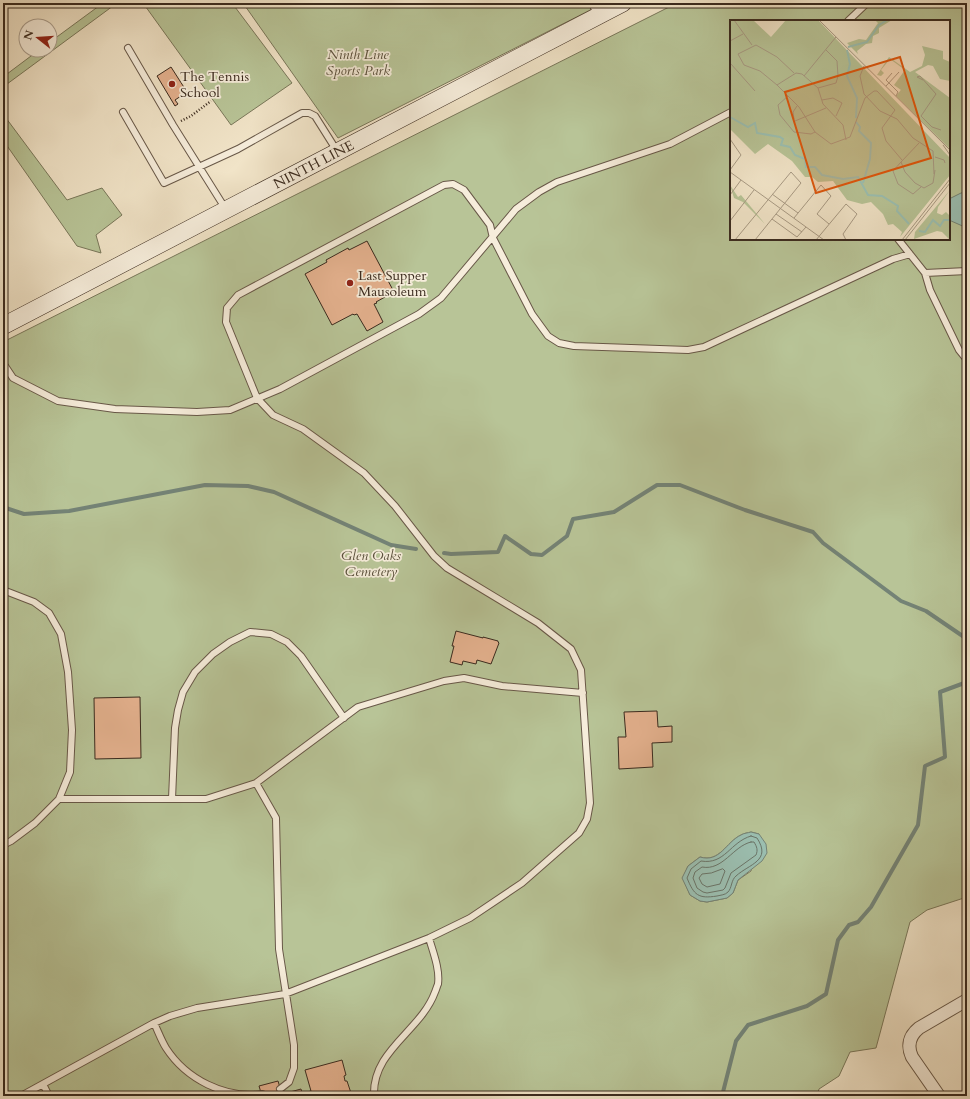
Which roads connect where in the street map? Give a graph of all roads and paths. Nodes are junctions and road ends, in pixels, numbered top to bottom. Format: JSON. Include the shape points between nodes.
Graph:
{"nodes":[{"id":1,"x":623,"y":3,"type":"edge"},
{"id":2,"x":867,"y":3,"type":"edge"},
{"id":3,"x":595,"y":9,"type":"edge"},
{"id":4,"x":849,"y":20,"type":"edge"},
{"id":5,"x":128,"y":48,"type":"dead end"},
{"id":6,"x":211,"y":101,"type":"dead end"},
{"id":7,"x":123,"y":112,"type":"dead end"},
{"id":8,"x":730,"y":113,"type":"edge"},
{"id":9,"x":173,"y":125,"type":"junction"},
{"id":10,"x":337,"y":152,"type":"junction"},
{"id":11,"x":200,"y":167,"type":"junction"},
{"id":12,"x":226,"y":210,"type":"junction"},
{"id":13,"x":492,"y":236,"type":"junction"},
{"id":14,"x":899,"y":240,"type":"edge"},
{"id":15,"x":910,"y":254,"type":"junction"},
{"id":16,"x":967,"y":271,"type":"edge"},
{"id":17,"x":925,"y":273,"type":"junction"},
{"id":18,"x":3,"y":326,"type":"edge"},
{"id":19,"x":967,"y":360,"type":"edge"},
{"id":20,"x":3,"y":363,"type":"edge"},
{"id":21,"x":258,"y":398,"type":"junction"},
{"id":22,"x":3,"y":590,"type":"edge"},
{"id":23,"x":583,"y":693,"type":"junction"},
{"id":24,"x":344,"y":718,"type":"junction"},
{"id":25,"x":256,"y":783,"type":"junction"},
{"id":26,"x":59,"y":799,"type":"junction"},
{"id":27,"x":172,"y":799,"type":"junction"},
{"id":28,"x":3,"y":845,"type":"edge"},
{"id":29,"x":429,"y":938,"type":"junction"},
{"id":30,"x":285,"y":994,"type":"junction"},
{"id":31,"x":967,"y":1000,"type":"edge"},
{"id":32,"x":154,"y":1023,"type":"junction"},
{"id":33,"x":43,"y":1084,"type":"junction"},
{"id":34,"x":280,"y":1089,"type":"dead end"},
{"id":35,"x":262,"y":1094,"type":"dead end"},
{"id":36,"x":21,"y":1096,"type":"edge"},
{"id":37,"x":49,"y":1096,"type":"edge"},
{"id":38,"x":374,"y":1096,"type":"edge"},
{"id":39,"x":939,"y":1096,"type":"edge"}],
"edges":[{"from":1,"to":3,"type":"main road","name":"NINTH LINE"},
{"from":2,"to":4,"type":"lane"},
{"from":3,"to":10,"type":"main road","name":"NINTH LINE"},
{"from":5,"to":9,"type":"lane"},
{"from":6,"to":9,"type":"path","via":[[191,116]]},
{"from":7,"to":11,"type":"lane","via":[[164,183]]},
{"from":8,"to":13,"type":"lane","via":[[670,144],[557,182],[516,209]]},
{"from":9,"to":11,"type":"lane"},
{"from":10,"to":11,"type":"lane","via":[[315,116],[302,113]]},
{"from":10,"to":12,"type":"main road","name":"NINTH LINE"},
{"from":11,"to":12,"type":"lane"},
{"from":12,"to":18,"type":"main road","name":"NINTH LINE"},
{"from":13,"to":15,"type":"lane","via":[[532,314],[548,336],[558,343],[574,346],[688,350],[704,347],[893,259]]},
{"from":13,"to":21,"type":"lane","via":[[441,298],[419,314],[280,389]]},
{"from":13,"to":21,"type":"lane","via":[[490,224],[464,190],[453,184],[444,185],[238,295],[227,308],[226,322]]},
{"from":14,"to":15,"type":"lane"},
{"from":15,"to":17,"type":"lane"},
{"from":16,"to":17,"type":"lane"},
{"from":17,"to":19,"type":"lane","via":[[930,290],[959,350]]},
{"from":20,"to":21,"type":"lane","via":[[13,378],[58,401],[115,409],[197,412],[230,410]]},
{"from":21,"to":23,"type":"lane","via":[[273,415],[302,429],[364,473],[447,568],[538,623],[571,649],[581,670]]},
{"from":22,"to":26,"type":"lane","via":[[34,602],[49,613],[60,634],[68,672],[72,730],[70,772]]},
{"from":23,"to":24,"type":"lane","via":[[502,686],[464,678],[444,681],[358,707]]},
{"from":23,"to":29,"type":"lane","via":[[590,803],[587,819],[579,833],[522,883],[470,918]]},
{"from":24,"to":25,"type":"lane"},
{"from":24,"to":27,"type":"lane","via":[[301,656],[286,642],[271,634],[250,632],[213,654],[195,672],[183,692],[175,728]]},
{"from":25,"to":27,"type":"lane","via":[[206,799]]},
{"from":25,"to":30,"type":"lane","via":[[276,818],[279,949]]},
{"from":26,"to":27,"type":"lane"},
{"from":26,"to":28,"type":"lane","via":[[35,823]]},
{"from":29,"to":30,"type":"lane"},
{"from":29,"to":38,"type":"lane","via":[[438,984],[422,1016],[394,1046],[379,1067]]},
{"from":30,"to":32,"type":"lane","via":[[197,1008]]},
{"from":30,"to":34,"type":"lane","via":[[294,1045],[294,1068],[289,1082]]},
{"from":31,"to":39,"type":"street","via":[[914,1031],[910,1042],[912,1058]]},
{"from":32,"to":33,"type":"lane"},
{"from":32,"to":35,"type":"lane","via":[[166,1048],[181,1067],[198,1080],[218,1090],[241,1096]]},
{"from":33,"to":36,"type":"lane"},
{"from":33,"to":37,"type":"lane"}]}
